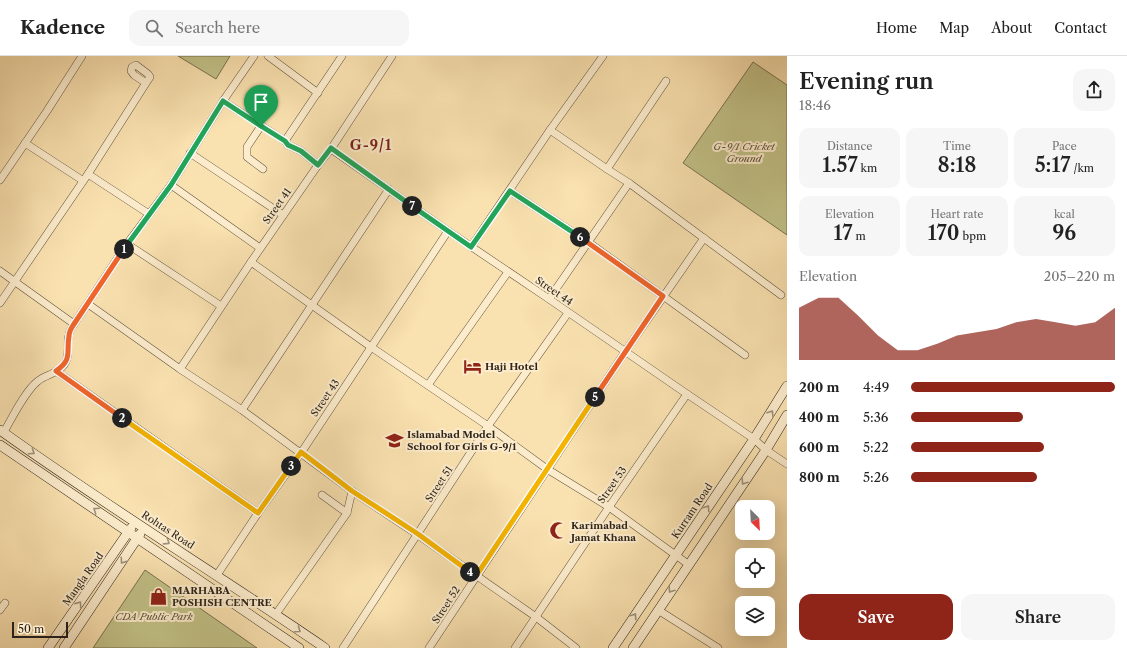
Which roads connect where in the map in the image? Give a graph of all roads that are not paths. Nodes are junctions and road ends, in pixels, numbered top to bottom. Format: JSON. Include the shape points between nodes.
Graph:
{"nodes":[{"id":1,"x":82,"y":56,"type":"edge"},
{"id":2,"x":254,"y":56,"type":"edge"},
{"id":3,"x":268,"y":56,"type":"edge"},
{"id":4,"x":342,"y":56,"type":"edge"},
{"id":5,"x":392,"y":56,"type":"edge"},
{"id":6,"x":602,"y":56,"type":"edge"},
{"id":7,"x":666,"y":81,"type":"dead end"},
{"id":8,"x":146,"y":83,"type":"dead end"},
{"id":9,"x":318,"y":93,"type":"junction"},
{"id":10,"x":223,"y":101,"type":"junction"},
{"id":11,"x":261,"y":126,"type":"junction"},
{"id":12,"x":550,"y":130,"type":"junction"},
{"id":13,"x":285,"y":141,"type":"junction"},
{"id":14,"x":25,"y":143,"type":"junction"},
{"id":15,"x":331,"y":148,"type":"junction"},
{"id":16,"x":190,"y":153,"type":"junction"},
{"id":17,"x":318,"y":165,"type":"junction"},
{"id":18,"x":263,"y":169,"type":"dead end"},
{"id":19,"x":607,"y":169,"type":"junction"},
{"id":20,"x":88,"y":174,"type":"junction"},
{"id":21,"x":0,"y":180,"type":"edge"},
{"id":22,"x":82,"y":180,"type":"junction"},
{"id":23,"x":629,"y":183,"type":"junction"},
{"id":24,"x":171,"y":185,"type":"junction"},
{"id":25,"x":389,"y":189,"type":"junction"},
{"id":26,"x":510,"y":191,"type":"junction"},
{"id":27,"x":149,"y":214,"type":"junction"},
{"id":28,"x":283,"y":215,"type":"junction"},
{"id":29,"x":448,"y":231,"type":"junction"},
{"id":30,"x":704,"y":238,"type":"junction"},
{"id":31,"x":588,"y":242,"type":"junction"},
{"id":32,"x":127,"y":244,"type":"junction"},
{"id":33,"x":471,"y":247,"type":"junction"},
{"id":34,"x":260,"y":248,"type":"junction"},
{"id":35,"x":251,"y":262,"type":"junction"},
{"id":36,"x":0,"y":271,"type":"edge"},
{"id":37,"x":508,"y":272,"type":"junction"},
{"id":38,"x":14,"y":281,"type":"junction"},
{"id":39,"x":781,"y":295,"type":"dead end"},
{"id":40,"x":663,"y":296,"type":"junction"},
{"id":41,"x":549,"y":299,"type":"junction"},
{"id":42,"x":0,"y":303,"type":"edge"},
{"id":43,"x":88,"y":304,"type":"junction"},
{"id":44,"x":312,"y":304,"type":"junction"},
{"id":45,"x":221,"y":306,"type":"junction"},
{"id":46,"x":568,"y":313,"type":"junction"},
{"id":47,"x":74,"y":324,"type":"junction"},
{"id":48,"x":371,"y":347,"type":"junction"},
{"id":49,"x":625,"y":352,"type":"junction"},
{"id":50,"x":745,"y":355,"type":"dead end"},
{"id":51,"x":180,"y":369,"type":"junction"},
{"id":52,"x":56,"y":371,"type":"junction"},
{"id":53,"x":428,"y":385,"type":"junction"},
{"id":54,"x":787,"y":386,"type":"edge"},
{"id":55,"x":687,"y":394,"type":"junction"},
{"id":56,"x":242,"y":410,"type":"junction"},
{"id":57,"x":786,"y":419,"type":"edge"},
{"id":58,"x":488,"y":426,"type":"junction"},
{"id":59,"x":2,"y":431,"type":"edge"},
{"id":60,"x":754,"y":439,"type":"junction"},
{"id":61,"x":0,"y":446,"type":"edge"},
{"id":62,"x":766,"y":450,"type":"junction"},
{"id":63,"x":301,"y":452,"type":"junction"},
{"id":64,"x":787,"y":464,"type":"edge"},
{"id":65,"x":547,"y":469,"type":"junction"},
{"id":66,"x":352,"y":491,"type":"junction"},
{"id":67,"x":322,"y":495,"type":"dead end"},
{"id":68,"x":609,"y":507,"type":"junction"},
{"id":69,"x":258,"y":513,"type":"junction"},
{"id":70,"x":347,"y":513,"type":"junction"},
{"id":71,"x":134,"y":521,"type":"junction"},
{"id":72,"x":144,"y":528,"type":"junction"},
{"id":73,"x":128,"y":532,"type":"junction"},
{"id":74,"x":418,"y":534,"type":"junction"},
{"id":75,"x":137,"y":538,"type":"junction"},
{"id":76,"x":675,"y":556,"type":"junction"},
{"id":77,"x":688,"y":564,"type":"junction"},
{"id":78,"x":217,"y":575,"type":"junction"},
{"id":79,"x":476,"y":576,"type":"junction"},
{"id":80,"x":5,"y":603,"type":"dead end"},
{"id":81,"x":0,"y":610,"type":"edge"},
{"id":82,"x":658,"y":610,"type":"junction"},
{"id":83,"x":276,"y":614,"type":"junction"},
{"id":84,"x":536,"y":617,"type":"junction"},
{"id":85,"x":48,"y":648,"type":"edge"},
{"id":86,"x":64,"y":648,"type":"edge"},
{"id":87,"x":299,"y":648,"type":"edge"},
{"id":88,"x":325,"y":648,"type":"edge"},
{"id":89,"x":343,"y":648,"type":"edge"},
{"id":90,"x":429,"y":648,"type":"edge"},
{"id":91,"x":515,"y":648,"type":"edge"},
{"id":92,"x":576,"y":648,"type":"edge"},
{"id":93,"x":612,"y":648,"type":"edge"},
{"id":94,"x":633,"y":648,"type":"edge"},
{"id":95,"x":718,"y":648,"type":"edge"}],
"edges":[{"from":1,"to":14,"type":"street"},
{"from":2,"to":10,"type":"street"},
{"from":3,"to":9,"type":"street"},
{"from":4,"to":9,"type":"street"},
{"from":5,"to":15,"type":"street","name":"Street 41"},
{"from":6,"to":12,"type":"street"},
{"from":7,"to":19,"type":"street"},
{"from":8,"to":20,"type":"street"},
{"from":9,"to":13,"type":"street"},
{"from":10,"to":11,"type":"street"},
{"from":10,"to":16,"type":"street"},
{"from":11,"to":13,"type":"street"},
{"from":11,"to":18,"type":"street","via":[[247,147],[247,157]]},
{"from":12,"to":19,"type":"street"},
{"from":12,"to":26,"type":"street"},
{"from":13,"to":17,"type":"street"},
{"from":14,"to":21,"type":"street"},
{"from":14,"to":22,"type":"street"},
{"from":15,"to":17,"type":"street","name":"Street 41"},
{"from":15,"to":25,"type":"street","name":"Street 44"},
{"from":16,"to":24,"type":"street"},
{"from":16,"to":28,"type":"street"},
{"from":17,"to":28,"type":"street","name":"Street 41"},
{"from":19,"to":23,"type":"street"},
{"from":20,"to":22,"type":"street"},
{"from":20,"to":27,"type":"street"},
{"from":22,"to":38,"type":"street"},
{"from":23,"to":30,"type":"street"},
{"from":23,"to":31,"type":"street"},
{"from":24,"to":27,"type":"street"},
{"from":24,"to":34,"type":"street"},
{"from":25,"to":29,"type":"street","name":"Street 44"},
{"from":25,"to":44,"type":"street"},
{"from":26,"to":31,"type":"street"},
{"from":26,"to":33,"type":"street"},
{"from":27,"to":32,"type":"street"},
{"from":28,"to":34,"type":"street","name":"Street 41"},
{"from":29,"to":33,"type":"street","name":"Street 44"},
{"from":29,"to":48,"type":"street","name":"Street 43"},
{"from":30,"to":39,"type":"street"},
{"from":30,"to":40,"type":"street","name":"Street 52"},
{"from":31,"to":40,"type":"street"},
{"from":31,"to":41,"type":"street"},
{"from":32,"to":43,"type":"street"},
{"from":32,"to":45,"type":"street"},
{"from":33,"to":37,"type":"street","name":"Street 44"},
{"from":34,"to":35,"type":"street","name":"Street 41"},
{"from":35,"to":44,"type":"street"},
{"from":35,"to":45,"type":"street","name":"Street 41"},
{"from":36,"to":38,"type":"street"},
{"from":37,"to":41,"type":"street","name":"Street 44"},
{"from":37,"to":53,"type":"street"},
{"from":38,"to":42,"type":"street"},
{"from":38,"to":47,"type":"street"},
{"from":40,"to":49,"type":"street","name":"Street 52"},
{"from":40,"to":50,"type":"street"},
{"from":41,"to":46,"type":"street","name":"Street 44"},
{"from":43,"to":47,"type":"street"},
{"from":43,"to":51,"type":"street"},
{"from":44,"to":48,"type":"street"},
{"from":44,"to":56,"type":"street"},
{"from":45,"to":51,"type":"street","name":"Street 41"},
{"from":46,"to":49,"type":"street","name":"Street 44"},
{"from":46,"to":58,"type":"street","name":"Street 51"},
{"from":47,"to":52,"type":"street","via":[[69,334],[66,362]]},
{"from":48,"to":53,"type":"street"},
{"from":48,"to":63,"type":"street","name":"Street 43"},
{"from":49,"to":55,"type":"street","name":"Street 44"},
{"from":49,"to":65,"type":"street","name":"Street 52"},
{"from":51,"to":56,"type":"street"},
{"from":52,"to":59,"type":"street","via":[[37,381]]},
{"from":52,"to":69,"type":"street"},
{"from":53,"to":58,"type":"street"},
{"from":60,"to":54,"type":"main road","name":"Kurram Road","one_way":true},
{"from":55,"to":60,"type":"street","name":"Street 44"},
{"from":55,"to":68,"type":"street","name":"Street 53"},
{"from":56,"to":63,"type":"street"},
{"from":57,"to":62,"type":"main road"},
{"from":58,"to":65,"type":"street"},
{"from":58,"to":74,"type":"street","name":"Street 51"},
{"from":59,"to":71,"type":"main road","name":"Rohtas Road","one_way":true},
{"from":60,"to":62,"type":"street","name":"Street 44"},
{"from":76,"to":60,"type":"main road","name":"Kurram Road","one_way":true},
{"from":73,"to":61,"type":"main road","one_way":true},
{"from":62,"to":64,"type":"street","name":"Street 44"},
{"from":62,"to":77,"type":"main road","one_way":true},
{"from":63,"to":66,"type":"street"},
{"from":63,"to":69,"type":"street","name":"Street 43"},
{"from":65,"to":68,"type":"street"},
{"from":65,"to":79,"type":"street","name":"Street 52"},
{"from":66,"to":70,"type":"street"},
{"from":66,"to":74,"type":"street"},
{"from":67,"to":70,"type":"street"},
{"from":68,"to":76,"type":"street"},
{"from":68,"to":84,"type":"street","name":"Street 53"},
{"from":69,"to":78,"type":"street","name":"Street 43"},
{"from":70,"to":83,"type":"street"},
{"from":71,"to":72,"type":"main road","name":"Rohtas Road"},
{"from":71,"to":73,"type":"main road","name":"Mangla Road"},
{"from":72,"to":75,"type":"main road"},
{"from":72,"to":78,"type":"main road","name":"Rohtas Road","one_way":true},
{"from":73,"to":75,"type":"main road"},
{"from":85,"to":73,"type":"main road","name":"Mangla Road","one_way":true},
{"from":74,"to":79,"type":"street"},
{"from":74,"to":89,"type":"street","name":"Street 51"},
{"from":75,"to":86,"type":"main road","one_way":true},
{"from":75,"to":87,"type":"main road"},
{"from":76,"to":77,"type":"street"},
{"from":93,"to":76,"type":"main road","name":"Kurram Road","one_way":true},
{"from":77,"to":82,"type":"main road","one_way":true},
{"from":78,"to":83,"type":"main road","name":"Rohtas Road"},
{"from":79,"to":84,"type":"street"},
{"from":79,"to":90,"type":"street","name":"Street 52"},
{"from":80,"to":81,"type":"street"},
{"from":82,"to":94,"type":"main road"},
{"from":82,"to":95,"type":"street"},
{"from":83,"to":88,"type":"main road","name":"Rohtas Road","one_way":true},
{"from":84,"to":91,"type":"street","name":"Street 53"},
{"from":84,"to":92,"type":"street"}]}
